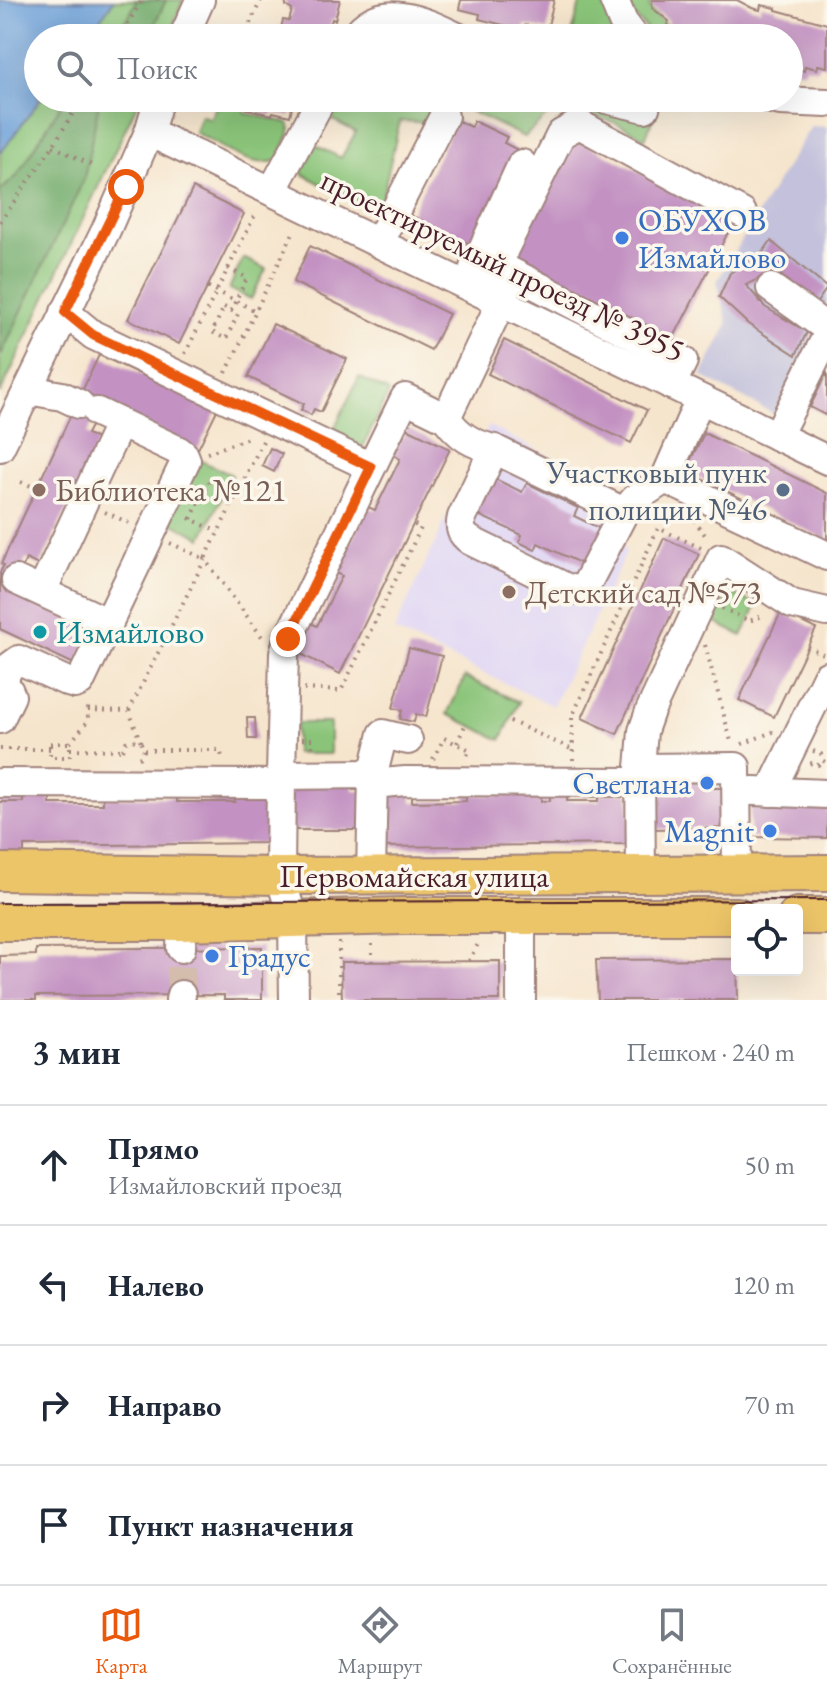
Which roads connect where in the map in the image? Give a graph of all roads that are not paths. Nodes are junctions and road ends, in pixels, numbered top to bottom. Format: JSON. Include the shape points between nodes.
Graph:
{"nodes":[{"id":1,"x":200,"y":0,"type":"edge"},
{"id":2,"x":614,"y":0,"type":"edge"},
{"id":3,"x":189,"y":24,"type":"edge"},
{"id":4,"x":361,"y":24,"type":"edge"},
{"id":5,"x":427,"y":24,"type":"edge"},
{"id":6,"x":624,"y":24,"type":"edge"},
{"id":7,"x":803,"y":102,"type":"edge"},
{"id":8,"x":827,"y":103,"type":"edge"},
{"id":9,"x":155,"y":112,"type":"edge"},
{"id":10,"x":314,"y":112,"type":"edge"},
{"id":11,"x":444,"y":116,"type":"dead end"},
{"id":12,"x":149,"y":132,"type":"junction"},
{"id":13,"x":522,"y":164,"type":"dead end"},
{"id":14,"x":264,"y":202,"type":"junction"},
{"id":15,"x":742,"y":213,"type":"dead end"},
{"id":16,"x":379,"y":242,"type":"junction"},
{"id":17,"x":500,"y":282,"type":"junction"},
{"id":18,"x":771,"y":288,"type":"dead end"},
{"id":19,"x":65,"y":312,"type":"junction"},
{"id":20,"x":827,"y":328,"type":"edge"},
{"id":21,"x":827,"y":336,"type":"edge"},
{"id":22,"x":28,"y":390,"type":"junction"},
{"id":23,"x":700,"y":399,"type":"junction"},
{"id":24,"x":99,"y":413,"type":"junction"},
{"id":25,"x":446,"y":418,"type":"junction"},
{"id":26,"x":777,"y":436,"type":"junction"},
{"id":27,"x":0,"y":447,"type":"edge"},
{"id":28,"x":494,"y":449,"type":"junction"},
{"id":29,"x":827,"y":460,"type":"edge"},
{"id":30,"x":371,"y":467,"type":"junction"},
{"id":31,"x":665,"y":479,"type":"junction"},
{"id":32,"x":624,"y":512,"type":"junction"},
{"id":33,"x":827,"y":556,"type":"edge"},
{"id":34,"x":15,"y":579,"type":"edge"},
{"id":35,"x":827,"y":612,"type":"edge"},
{"id":36,"x":109,"y":623,"type":"junction"},
{"id":37,"x":827,"y":676,"type":"edge"},
{"id":38,"x":1,"y":685,"type":"edge"},
{"id":39,"x":0,"y":719,"type":"edge"},
{"id":40,"x":408,"y":740,"type":"dead end"},
{"id":41,"x":640,"y":775,"type":"junction"},
{"id":42,"x":373,"y":779,"type":"junction"},
{"id":43,"x":280,"y":780,"type":"junction"},
{"id":44,"x":0,"y":783,"type":"edge"},
{"id":45,"x":736,"y":791,"type":"junction"},
{"id":46,"x":770,"y":792,"type":"junction"},
{"id":47,"x":827,"y":794,"type":"edge"},
{"id":48,"x":0,"y":872,"type":"edge"},
{"id":49,"x":192,"y":873,"type":"junction"},
{"id":50,"x":737,"y":873,"type":"junction"},
{"id":51,"x":827,"y":873,"type":"edge"},
{"id":52,"x":280,"y":876,"type":"junction"},
{"id":53,"x":371,"y":876,"type":"junction"},
{"id":54,"x":641,"y":876,"type":"junction"},
{"id":55,"x":731,"y":916,"type":"edge"},
{"id":56,"x":803,"y":916,"type":"edge"},
{"id":57,"x":827,"y":916,"type":"edge"},
{"id":58,"x":521,"y":917,"type":"junction"},
{"id":59,"x":293,"y":919,"type":"junction"},
{"id":60,"x":0,"y":922,"type":"edge"},
{"id":61,"x":182,"y":935,"type":"junction"},
{"id":62,"x":294,"y":1000,"type":"edge"},
{"id":63,"x":521,"y":1000,"type":"edge"}],
"edges":[{"from":1,"to":3,"type":"street"},
{"from":2,"to":6,"type":"street"},
{"from":4,"to":5,"type":"street","via":[[376,13],[398,11]]},
{"from":7,"to":8,"type":"street"},
{"from":9,"to":12,"type":"street"},
{"from":10,"to":14,"type":"street"},
{"from":11,"to":16,"type":"street"},
{"from":12,"to":14,"type":"street","name":"проектируемый проезд № 3955"},
{"from":12,"to":19,"type":"street"},
{"from":13,"to":17,"type":"street","via":[[474,268]]},
{"from":14,"to":16,"type":"street","name":"проектируемый проезд № 3955"},
{"from":15,"to":17,"type":"street","via":[[579,124],[561,134],[503,251]]},
{"from":16,"to":17,"type":"street","name":"проектируемый проезд № 3955"},
{"from":17,"to":23,"type":"street","name":"проектируемый проезд № 3955"},
{"from":17,"to":25,"type":"street"},
{"from":18,"to":20,"type":"street"},
{"from":19,"to":22,"type":"street"},
{"from":19,"to":30,"type":"street","via":[[93,335],[300,424]]},
{"from":21,"to":26,"type":"street"},
{"from":22,"to":24,"type":"street","via":[[62,396]]},
{"from":22,"to":27,"type":"street"},
{"from":23,"to":26,"type":"street","name":"проектируемый проезд № 3955"},
{"from":23,"to":31,"type":"street"},
{"from":24,"to":34,"type":"street"},
{"from":24,"to":36,"type":"street","via":[[179,451],[186,460]]},
{"from":25,"to":28,"type":"street","via":[[472,443]]},
{"from":25,"to":30,"type":"street","via":[[400,396]]},
{"from":26,"to":29,"type":"street","name":"проектируемый проезд № 3955"},
{"from":28,"to":32,"type":"street"},
{"from":28,"to":32,"type":"street","via":[[459,527],[471,541],[553,581],[576,590],[585,587]]},
{"from":30,"to":43,"type":"street","via":[[288,639]]},
{"from":31,"to":32,"type":"street"},
{"from":31,"to":33,"type":"street"},
{"from":34,"to":36,"type":"street"},
{"from":35,"to":41,"type":"street","via":[[792,604],[721,558],[709,610],[643,731]]},
{"from":36,"to":38,"type":"street","via":[[80,682],[68,682],[19,660],[8,668]]},
{"from":37,"to":46,"type":"street"},
{"from":38,"to":39,"type":"street","via":[[11,696]]},
{"from":40,"to":42,"type":"street","via":[[383,734]]},
{"from":41,"to":42,"type":"street","via":[[573,782]]},
{"from":41,"to":45,"type":"street","via":[[736,767]]},
{"from":41,"to":54,"type":"street"},
{"from":42,"to":43,"type":"street"},
{"from":42,"to":53,"type":"street"},
{"from":43,"to":44,"type":"street"},
{"from":43,"to":52,"type":"street"},
{"from":45,"to":46,"type":"street"},
{"from":45,"to":50,"type":"street"},
{"from":46,"to":47,"type":"street"},
{"from":48,"to":49,"type":"main road","name":"Первомайская улица"},
{"from":49,"to":52,"type":"main road","name":"Первомайская улица"},
{"from":49,"to":61,"type":"main road","via":[[183,892]]},
{"from":50,"to":51,"type":"main road","name":"Первомайская улица"},
{"from":50,"to":54,"type":"main road","name":"Первомайская улица"},
{"from":52,"to":53,"type":"main road","name":"Первомайская улица"},
{"from":52,"to":59,"type":"street"},
{"from":53,"to":54,"type":"main road","name":"Первомайская улица"},
{"from":55,"to":58,"type":"main road","name":"Первомайская улица"},
{"from":56,"to":57,"type":"main road"},
{"from":58,"to":59,"type":"main road","name":"Первомайская улица"},
{"from":58,"to":63,"type":"street"},
{"from":59,"to":61,"type":"main road","name":"Первомайская улица"},
{"from":59,"to":62,"type":"street"},
{"from":60,"to":61,"type":"main road","name":"Первомайская улица"}]}
